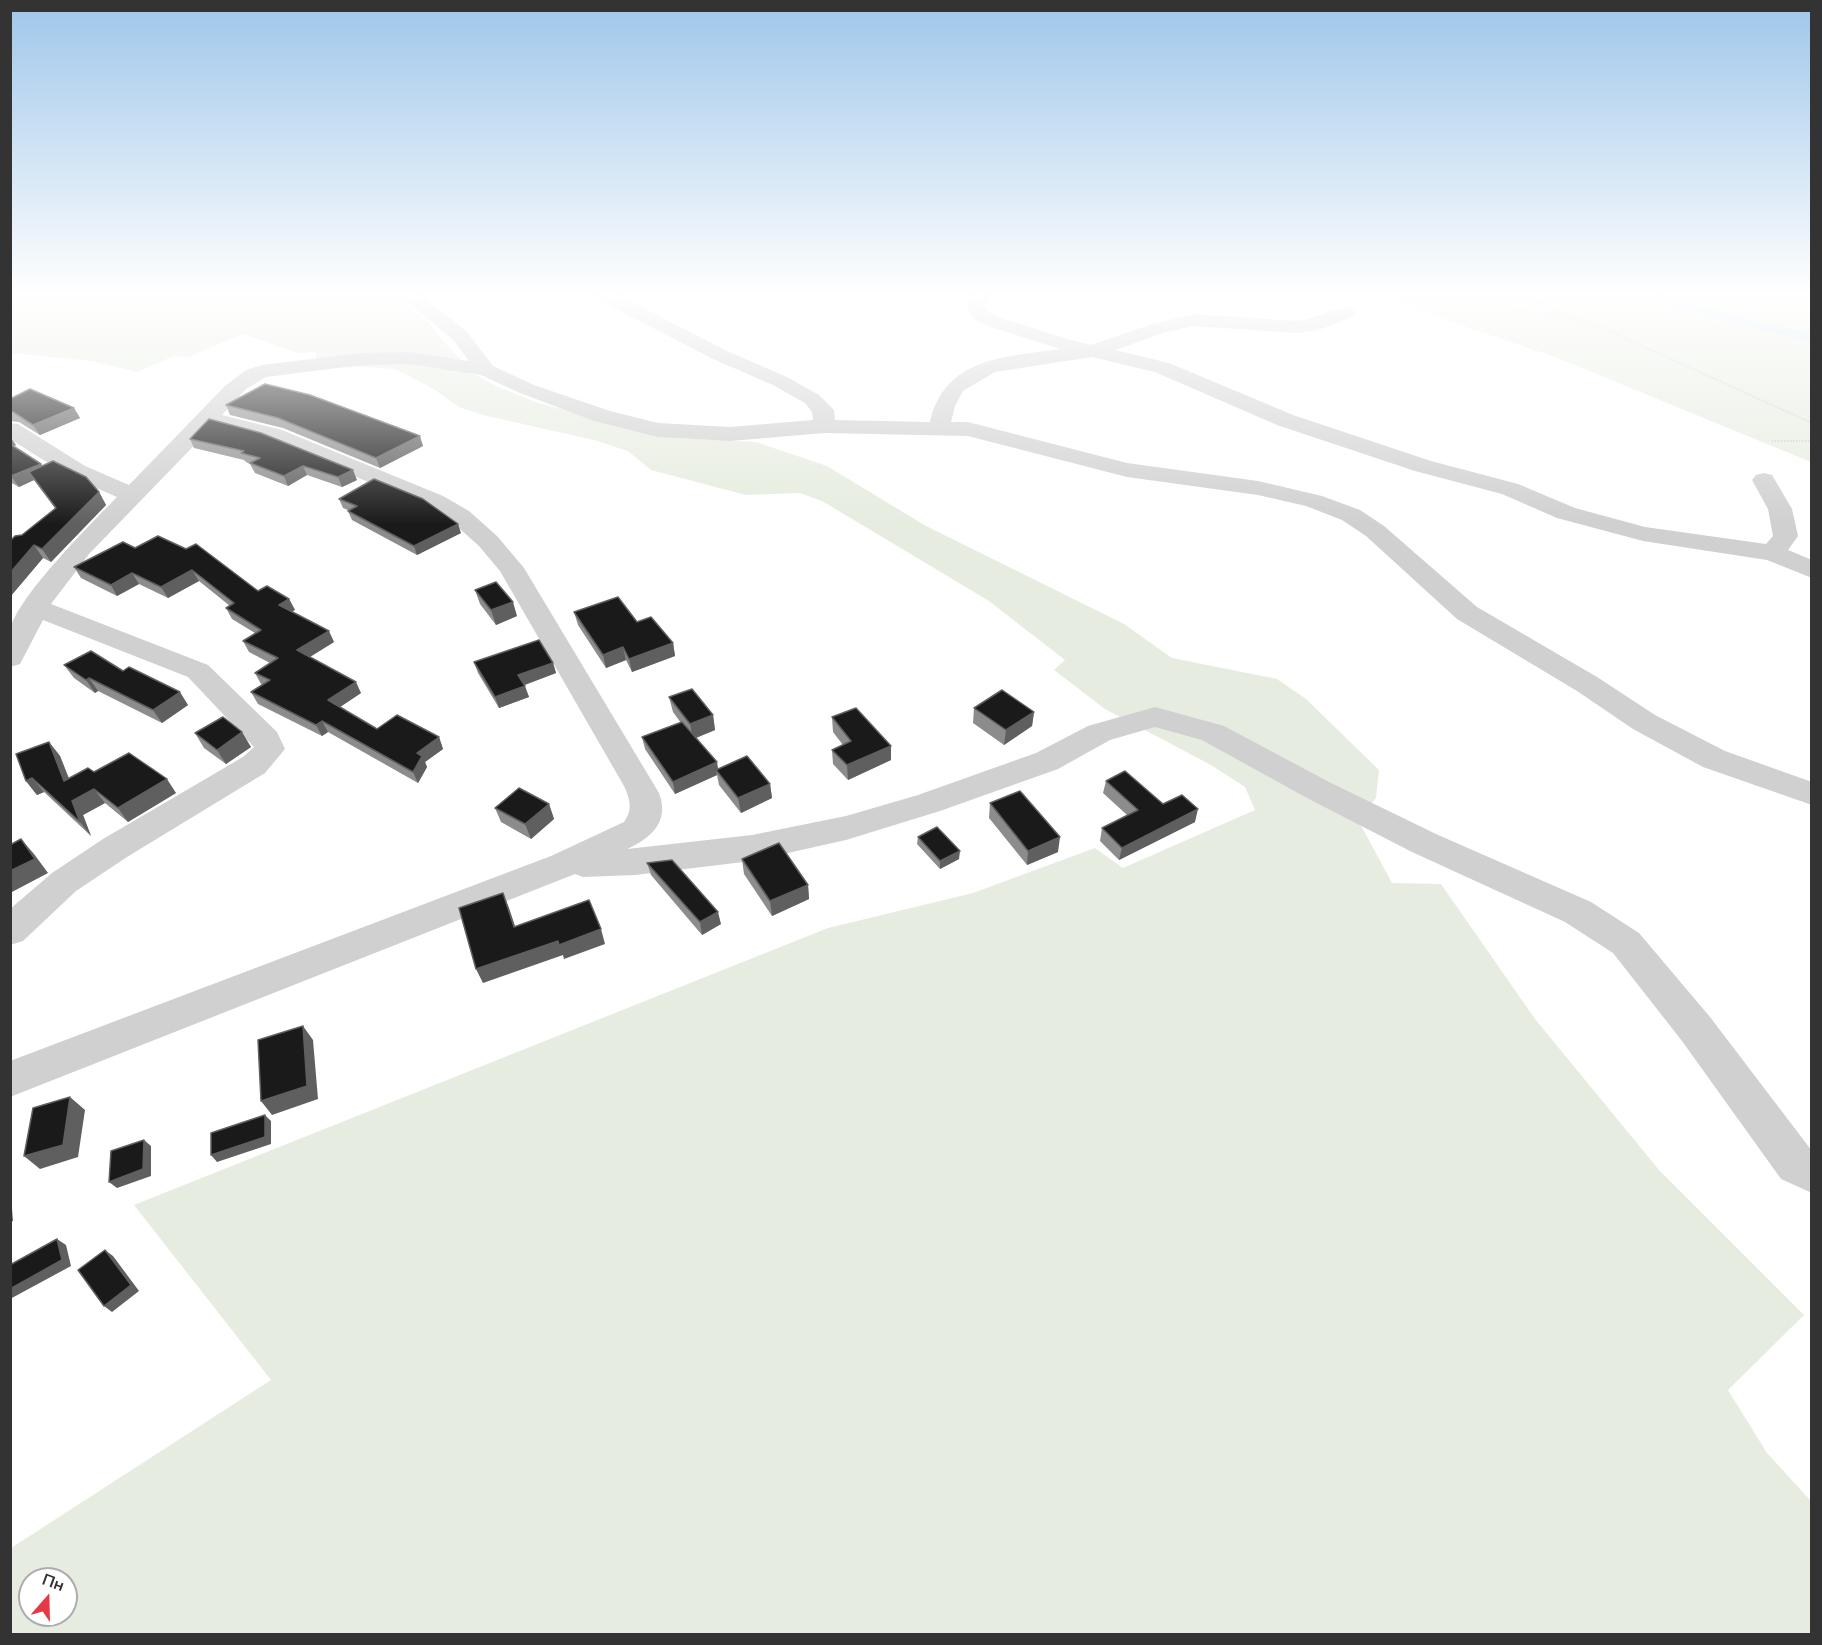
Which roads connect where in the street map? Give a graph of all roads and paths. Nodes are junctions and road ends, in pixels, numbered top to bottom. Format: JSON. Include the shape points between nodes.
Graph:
{"nodes":[{"id":1,"x":264,"y":371,"type":"edge"},
{"id":2,"x":488,"y":371,"type":"edge"},
{"id":3,"x":756,"y":371,"type":"edge"},
{"id":4,"x":987,"y":371,"type":"edge"},
{"id":5,"x":1171,"y":371,"type":"edge"},
{"id":6,"x":1699,"y":371,"type":"edge"},
{"id":7,"x":208,"y":418,"type":"junction"},
{"id":8,"x":1812,"y":423,"type":"edge"},
{"id":9,"x":825,"y":426,"type":"junction"},
{"id":10,"x":10,"y":429,"type":"edge"},
{"id":11,"x":939,"y":429,"type":"junction"},
{"id":12,"x":1772,"y":441,"type":"dead end"},
{"id":13,"x":1812,"y":441,"type":"edge"},
{"id":14,"x":1764,"y":480,"type":"dead end"},
{"id":15,"x":134,"y":495,"type":"junction"},
{"id":16,"x":1773,"y":553,"type":"junction"},
{"id":17,"x":1812,"y":570,"type":"edge"},
{"id":18,"x":35,"y":607,"type":"junction"},
{"id":19,"x":10,"y":658,"type":"edge"},
{"id":20,"x":1812,"y":794,"type":"edge"},
{"id":21,"x":563,"y":865,"type":"junction"},
{"id":22,"x":10,"y":931,"type":"edge"},
{"id":23,"x":10,"y":1080,"type":"edge"},
{"id":24,"x":1812,"y":1173,"type":"edge"}],
"edges":[{"from":1,"to":7,"type":"street","via":[[230,391]]},
{"from":2,"to":9,"type":"street","via":[[591,412],[658,430],[730,434]]},
{"from":3,"to":9,"type":"street","via":[[812,399],[823,410]]},
{"from":4,"to":11,"type":"street","via":[[956,387],[944,406]]},
{"from":5,"to":16,"type":"street","via":[[1285,420],[1422,466],[1510,489],[1566,513],[1674,540]]},
{"from":6,"to":8,"type":"path"},
{"from":7,"to":15,"type":"street"},
{"from":7,"to":21,"type":"street","via":[[274,435],[435,501],[460,516],[512,568],[647,800],[648,813],[636,831]]},
{"from":9,"to":11,"type":"street"},
{"from":10,"to":15,"type":"street","via":[[77,471]]},
{"from":11,"to":20,"type":"street","via":[[968,429],[1127,470],[1258,488],[1314,501],[1351,515],[1375,531],[1467,613],[1644,722],[1714,759]]},
{"from":12,"to":13,"type":"path"},
{"from":14,"to":16,"type":"street","via":[[1780,509],[1786,536]]},
{"from":15,"to":18,"type":"street","via":[[80,549]]},
{"from":16,"to":17,"type":"street"},
{"from":18,"to":19,"type":"street"},
{"from":18,"to":22,"type":"street","via":[[198,671],[266,739],[270,748],[254,765],[64,882]]},
{"from":21,"to":23,"type":"street"},
{"from":21,"to":24,"type":"street","via":[[635,862],[752,848],[846,828],[1047,761],[1100,734],[1155,717],[1213,733],[1424,843],[1578,912],[1626,943],[1696,1029],[1796,1165]]}]}
